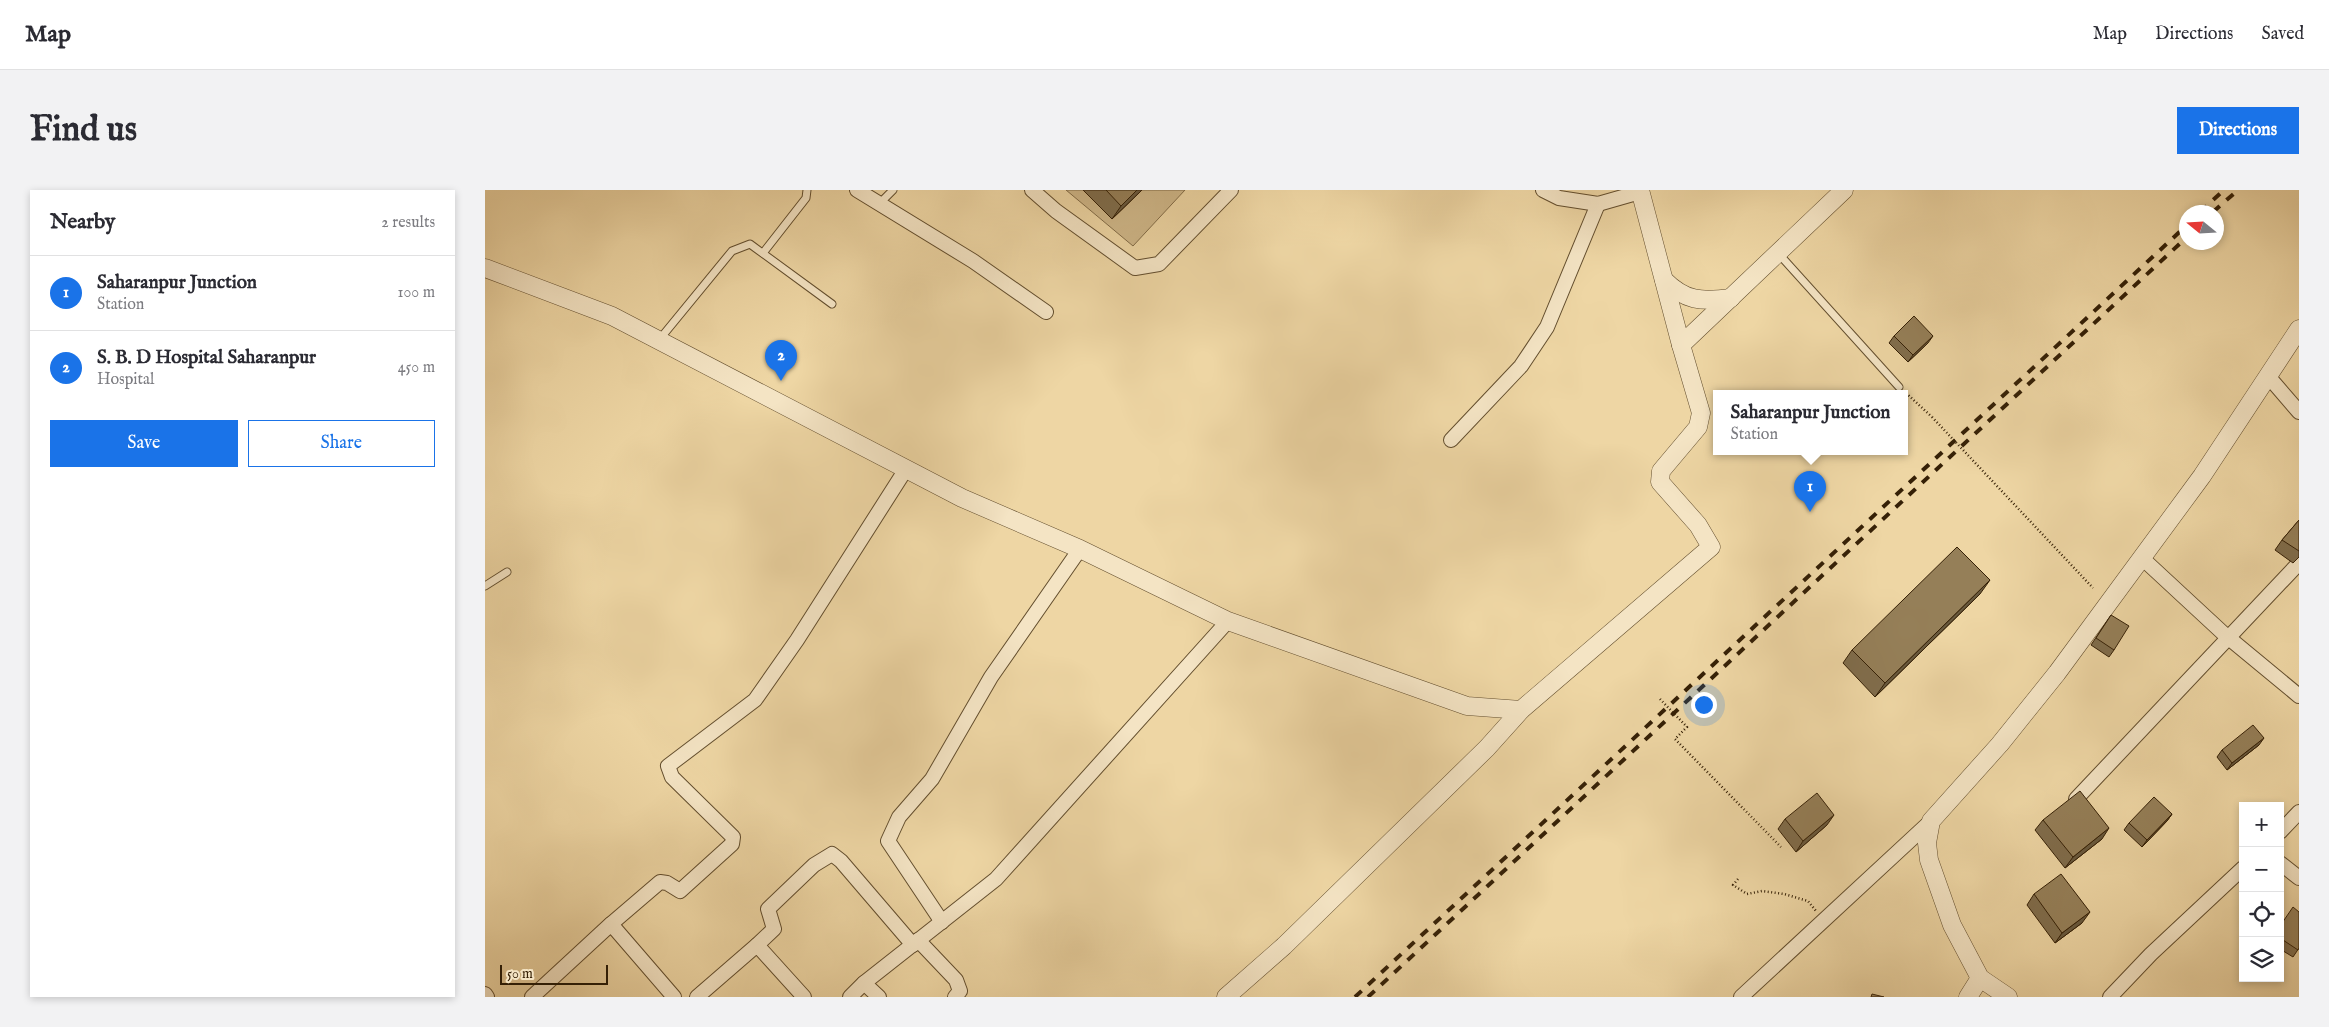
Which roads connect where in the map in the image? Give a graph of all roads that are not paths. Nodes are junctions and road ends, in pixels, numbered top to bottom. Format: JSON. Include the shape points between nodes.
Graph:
{"nodes":[{"id":1,"x":807,"y":190,"type":"edge"},
{"id":2,"x":857,"y":190,"type":"edge"},
{"id":3,"x":893,"y":190,"type":"edge"},
{"id":4,"x":1033,"y":190,"type":"edge"},
{"id":5,"x":1231,"y":190,"type":"edge"},
{"id":6,"x":1543,"y":190,"type":"edge"},
{"id":7,"x":1843,"y":190,"type":"edge"},
{"id":8,"x":1640,"y":191,"type":"edge"},
{"id":9,"x":879,"y":204,"type":"junction"},
{"id":10,"x":1598,"y":204,"type":"junction"},
{"id":11,"x":1778,"y":252,"type":"junction"},
{"id":12,"x":763,"y":253,"type":"junction"},
{"id":13,"x":485,"y":268,"type":"edge"},
{"id":14,"x":1664,"y":280,"type":"junction"},
{"id":15,"x":1731,"y":298,"type":"junction"},
{"id":16,"x":832,"y":304,"type":"dead end"},
{"id":17,"x":1045,"y":312,"type":"dead end"},
{"id":18,"x":2299,"y":329,"type":"edge"},
{"id":19,"x":658,"y":340,"type":"junction"},
{"id":20,"x":1681,"y":345,"type":"junction"},
{"id":21,"x":2268,"y":376,"type":"junction"},
{"id":22,"x":1899,"y":387,"type":"road end"},
{"id":23,"x":2299,"y":412,"type":"edge"},
{"id":24,"x":1451,"y":440,"type":"dead end"},
{"id":25,"x":906,"y":469,"type":"junction"},
{"id":26,"x":1080,"y":549,"type":"junction"},
{"id":27,"x":2142,"y":558,"type":"junction"},
{"id":28,"x":2299,"y":563,"type":"edge"},
{"id":29,"x":507,"y":572,"type":"dead end"},
{"id":30,"x":485,"y":586,"type":"edge"},
{"id":31,"x":1229,"y":620,"type":"junction"},
{"id":32,"x":2228,"y":637,"type":"junction"},
{"id":33,"x":2299,"y":696,"type":"edge"},
{"id":34,"x":1521,"y":710,"type":"junction"},
{"id":35,"x":2076,"y":799,"type":"edge"},
{"id":36,"x":2299,"y":812,"type":"edge"},
{"id":37,"x":1931,"y":821,"type":"junction"},
{"id":38,"x":2284,"y":828,"type":"edge"},
{"id":39,"x":2284,"y":866,"type":"edge"},
{"id":40,"x":2239,"y":872,"type":"edge"},
{"id":41,"x":2299,"y":878,"type":"edge"},
{"id":42,"x":942,"y":922,"type":"junction"},
{"id":43,"x":611,"y":924,"type":"junction"},
{"id":44,"x":915,"y":942,"type":"junction"},
{"id":45,"x":757,"y":945,"type":"junction"},
{"id":46,"x":1979,"y":978,"type":"junction"},
{"id":47,"x":864,"y":983,"type":"junction"},
{"id":48,"x":532,"y":997,"type":"edge"},
{"id":49,"x":674,"y":997,"type":"edge"},
{"id":50,"x":697,"y":997,"type":"edge"},
{"id":51,"x":804,"y":997,"type":"edge"},
{"id":52,"x":850,"y":997,"type":"edge"},
{"id":53,"x":879,"y":997,"type":"edge"},
{"id":54,"x":955,"y":997,"type":"edge"},
{"id":55,"x":1226,"y":997,"type":"edge"},
{"id":56,"x":1741,"y":997,"type":"edge"},
{"id":57,"x":1968,"y":997,"type":"edge"},
{"id":58,"x":2009,"y":997,"type":"edge"},
{"id":59,"x":2110,"y":997,"type":"edge"}],
"edges":[{"from":1,"to":12,"type":"lane","via":[[806,198]]},
{"from":2,"to":9,"type":"street"},
{"from":3,"to":9,"type":"lane"},
{"from":4,"to":5,"type":"street","via":[[1135,268],[1159,264]]},
{"from":6,"to":10,"type":"street","via":[[1559,198]]},
{"from":7,"to":11,"type":"street"},
{"from":8,"to":10,"type":"street"},
{"from":8,"to":14,"type":"street"},
{"from":9,"to":17,"type":"street","via":[[973,260]]},
{"from":10,"to":24,"type":"street","via":[[1547,326],[1521,366]]},
{"from":11,"to":15,"type":"street"},
{"from":11,"to":22,"type":"lane"},
{"from":12,"to":16,"type":"lane"},
{"from":12,"to":19,"type":"lane","via":[[750,244],[732,252]]},
{"from":13,"to":19,"type":"street","via":[[612,316]]},
{"from":14,"to":15,"type":"street","via":[[1676,292],[1694,299]]},
{"from":14,"to":20,"type":"street"},
{"from":15,"to":20,"type":"street"},
{"from":18,"to":21,"type":"street"},
{"from":19,"to":25,"type":"street"},
{"from":20,"to":34,"type":"street","via":[[1701,413],[1698,427],[1661,471],[1660,482],[1699,525],[1711,547]]},
{"from":21,"to":23,"type":"street"},
{"from":21,"to":27,"type":"street","via":[[2202,476]]},
{"from":25,"to":26,"type":"street","via":[[962,498]]},
{"from":25,"to":43,"type":"street","via":[[755,700],[668,766],[672,777],[733,838],[732,844],[680,891],[660,882]]},
{"from":26,"to":31,"type":"street"},
{"from":26,"to":42,"type":"street","via":[[991,677],[932,779],[899,816],[888,841]]},
{"from":27,"to":32,"type":"street"},
{"from":27,"to":37,"type":"street","via":[[2006,737]]},
{"from":28,"to":32,"type":"street"},
{"from":29,"to":30,"type":"lane"},
{"from":31,"to":34,"type":"street","via":[[1467,706]]},
{"from":31,"to":42,"type":"street","via":[[996,879]]},
{"from":32,"to":33,"type":"street"},
{"from":32,"to":35,"type":"street"},
{"from":34,"to":55,"type":"street","via":[[1487,748],[1291,940]]},
{"from":36,"to":38,"type":"street"},
{"from":37,"to":46,"type":"street","via":[[1927,843],[1929,860],[1952,925]]},
{"from":37,"to":56,"type":"street"},
{"from":39,"to":41,"type":"street"},
{"from":40,"to":59,"type":"street"},
{"from":42,"to":44,"type":"street"},
{"from":43,"to":48,"type":"street"},
{"from":43,"to":49,"type":"street"},
{"from":44,"to":45,"type":"street","via":[[831,854],[767,909],[774,928]]},
{"from":44,"to":47,"type":"street"},
{"from":44,"to":54,"type":"street","via":[[956,980],[960,990]]},
{"from":45,"to":50,"type":"street"},
{"from":45,"to":51,"type":"street"},
{"from":46,"to":57,"type":"street"},
{"from":46,"to":58,"type":"street"},
{"from":47,"to":52,"type":"street"},
{"from":47,"to":53,"type":"street"}]}
